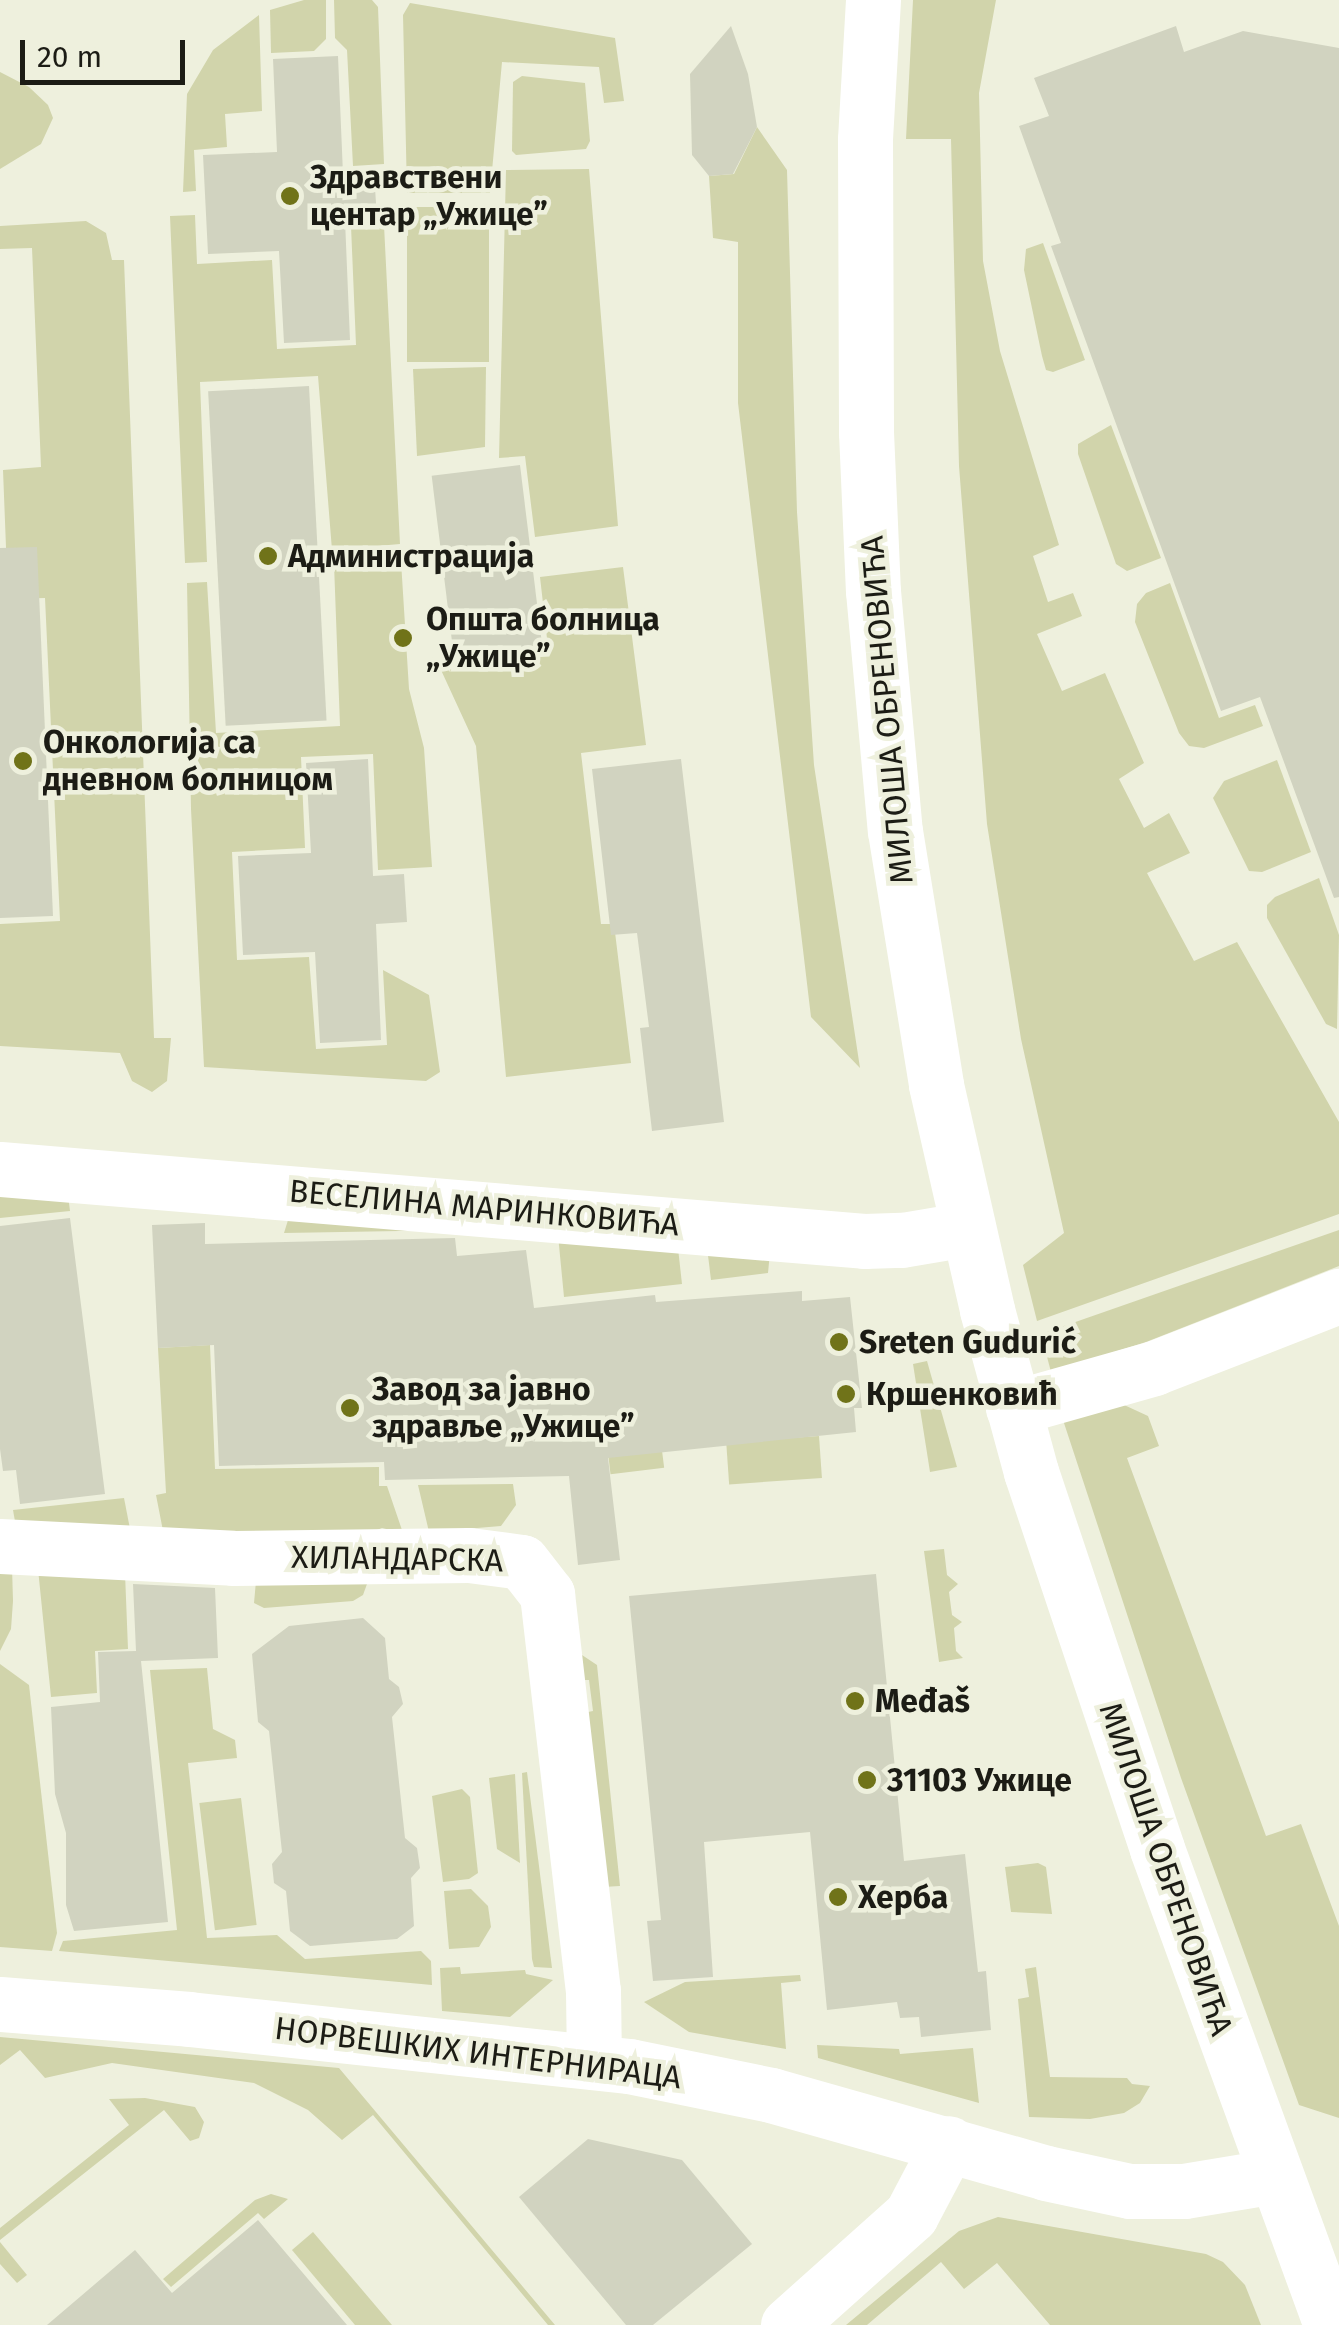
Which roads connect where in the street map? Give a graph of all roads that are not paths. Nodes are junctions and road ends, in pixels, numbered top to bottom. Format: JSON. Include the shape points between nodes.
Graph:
{"nodes":[{"id":1,"x":873,"y":0,"type":"edge"},
{"id":2,"x":0,"y":1169,"type":"edge"},
{"id":3,"x":968,"y":1229,"type":"junction"},
{"id":4,"x":1339,"y":1296,"type":"edge"},
{"id":5,"x":1013,"y":1408,"type":"junction"},
{"id":6,"x":0,"y":1546,"type":"edge"},
{"id":7,"x":0,"y":2004,"type":"edge"},
{"id":8,"x":594,"y":2062,"type":"junction"},
{"id":9,"x":949,"y":2144,"type":"junction"},
{"id":10,"x":1275,"y":2176,"type":"junction"},
{"id":11,"x":788,"y":2325,"type":"edge"},
{"id":12,"x":1330,"y":2325,"type":"edge"}],
"edges":[{"from":1,"to":3,"type":"street","name":"МИЛОША ОБРЕНОВИЋА","via":[[865,140],[866,432],[879,680],[916,969]]},
{"from":2,"to":3,"type":"street","name":"ВЕСЕЛИНА МАРИНКОВИЋА","via":[[864,1241]]},
{"from":3,"to":5,"type":"street","name":"МИЛОША ОБРЕНОВИЋА"},
{"from":4,"to":5,"type":"street","via":[[1154,1368]]},
{"from":5,"to":10,"type":"street","name":"МИЛОША ОБРЕНОВИЋА","via":[[1157,1848]]},
{"from":6,"to":8,"type":"street","name":"ХИЛАНДАРСКА","via":[[522,1562],[547,1594],[592,1991]]},
{"from":7,"to":8,"type":"street","name":"НОРВЕШКИХ ИНТЕРНИРАЦА"},
{"from":8,"to":9,"type":"street","name":"НОРВЕШКИХ ИНТЕРНИРАЦА","via":[[771,2095]]},
{"from":9,"to":10,"type":"street","name":"НОРВЕШКИХ ИНТЕРНИРАЦА","via":[[1130,2190],[1184,2192]]},
{"from":9,"to":11,"type":"street","via":[[912,2215]]},
{"from":10,"to":12,"type":"street","name":"МИЛОША ОБРЕНОВИЋА"}]}
